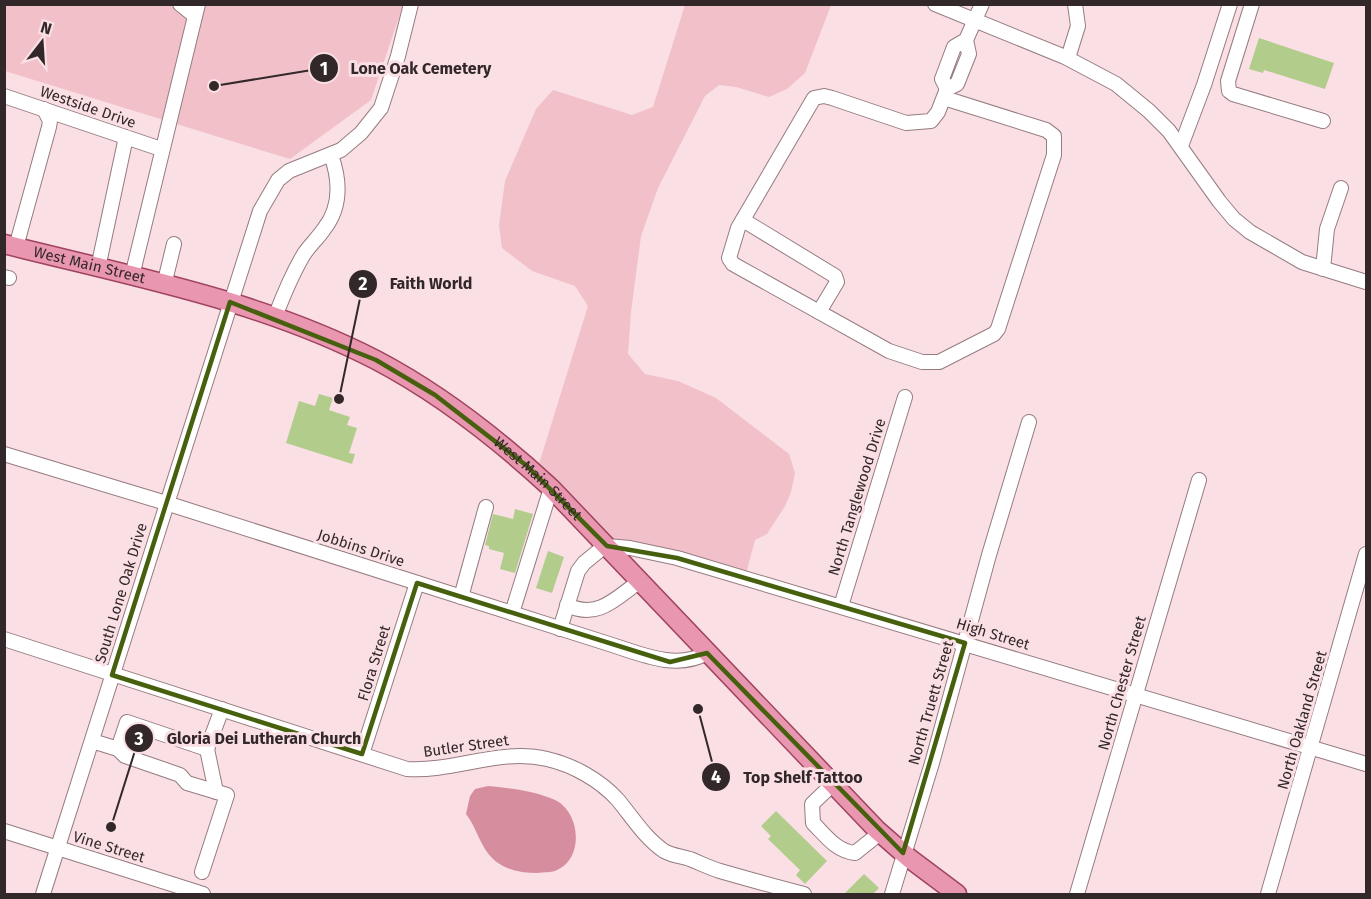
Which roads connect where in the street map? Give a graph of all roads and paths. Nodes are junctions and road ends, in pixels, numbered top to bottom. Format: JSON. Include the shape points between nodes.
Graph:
{"nodes":[{"id":1,"x":180,"y":4,"type":"edge"},
{"id":2,"x":411,"y":4,"type":"edge"},
{"id":3,"x":935,"y":4,"type":"edge"},
{"id":4,"x":982,"y":4,"type":"edge"},
{"id":5,"x":1075,"y":4,"type":"edge"},
{"id":6,"x":1230,"y":4,"type":"edge"},
{"id":7,"x":1252,"y":4,"type":"edge"},
{"id":8,"x":197,"y":10,"type":"edge"},
{"id":9,"x":976,"y":21,"type":"junction"},
{"id":10,"x":1068,"y":58,"type":"junction"},
{"id":11,"x":945,"y":93,"type":"junction"},
{"id":12,"x":4,"y":96,"type":"edge"},
{"id":13,"x":44,"y":109,"type":"junction"},
{"id":14,"x":1323,"y":121,"type":"dead end"},
{"id":15,"x":126,"y":137,"type":"junction"},
{"id":16,"x":1181,"y":146,"type":"junction"},
{"id":17,"x":161,"y":149,"type":"junction"},
{"id":18,"x":331,"y":154,"type":"junction"},
{"id":19,"x":1341,"y":188,"type":"dead end"},
{"id":20,"x":743,"y":220,"type":"junction"},
{"id":21,"x":174,"y":244,"type":"dead end"},
{"id":22,"x":10,"y":246,"type":"edge"},
{"id":23,"x":98,"y":268,"type":"junction"},
{"id":24,"x":1323,"y":269,"type":"junction"},
{"id":25,"x":132,"y":276,"type":"junction"},
{"id":26,"x":1366,"y":282,"type":"edge"},
{"id":27,"x":164,"y":285,"type":"junction"},
{"id":28,"x":230,"y":302,"type":"junction"},
{"id":29,"x":819,"y":312,"type":"junction"},
{"id":30,"x":274,"y":317,"type":"junction"},
{"id":31,"x":906,"y":397,"type":"dead end"},
{"id":32,"x":1029,"y":422,"type":"dead end"},
{"id":33,"x":4,"y":454,"type":"edge"},
{"id":34,"x":1199,"y":480,"type":"dead end"},
{"id":35,"x":551,"y":488,"type":"junction"},
{"id":36,"x":166,"y":503,"type":"junction"},
{"id":37,"x":486,"y":507,"type":"dead end"},
{"id":38,"x":606,"y":545,"type":"junction"},
{"id":39,"x":1366,"y":554,"type":"edge"},
{"id":40,"x":640,"y":581,"type":"junction"},
{"id":41,"x":417,"y":583,"type":"junction"},
{"id":42,"x":461,"y":597,"type":"junction"},
{"id":43,"x":567,"y":605,"type":"junction"},
{"id":44,"x":841,"y":606,"type":"junction"},
{"id":45,"x":512,"y":613,"type":"junction"},
{"id":46,"x":560,"y":629,"type":"junction"},
{"id":47,"x":4,"y":639,"type":"edge"},
{"id":48,"x":965,"y":643,"type":"junction"},
{"id":49,"x":707,"y":653,"type":"junction"},
{"id":50,"x":112,"y":675,"type":"junction"},
{"id":51,"x":1136,"y":695,"type":"junction"},
{"id":52,"x":222,"y":709,"type":"junction"},
{"id":53,"x":92,"y":741,"type":"junction"},
{"id":54,"x":1311,"y":748,"type":"junction"},
{"id":55,"x":118,"y":749,"type":"junction"},
{"id":56,"x":207,"y":749,"type":"junction"},
{"id":57,"x":362,"y":754,"type":"junction"},
{"id":58,"x":1366,"y":764,"type":"edge"},
{"id":59,"x":833,"y":784,"type":"junction"},
{"id":60,"x":216,"y":792,"type":"junction"},
{"id":61,"x":4,"y":831,"type":"edge"},
{"id":62,"x":880,"y":833,"type":"junction"},
{"id":63,"x":58,"y":849,"type":"junction"},
{"id":64,"x":903,"y":853,"type":"junction"},
{"id":65,"x":202,"y":872,"type":"dead end"},
{"id":66,"x":43,"y":894,"type":"edge"},
{"id":67,"x":203,"y":894,"type":"edge"},
{"id":68,"x":804,"y":894,"type":"edge"},
{"id":69,"x":892,"y":894,"type":"edge"},
{"id":70,"x":957,"y":894,"type":"edge"},
{"id":71,"x":1077,"y":894,"type":"edge"},
{"id":72,"x":1268,"y":894,"type":"edge"}],
"edges":[{"from":1,"to":8,"type":"street"},
{"from":2,"to":18,"type":"street","name":"South Lone Oak Drive","via":[[381,108],[361,133]]},
{"from":3,"to":9,"type":"street"},
{"from":4,"to":9,"type":"street"},
{"from":5,"to":10,"type":"street","via":[[1078,26]]},
{"from":6,"to":16,"type":"street"},
{"from":7,"to":14,"type":"street","via":[[1228,81],[1229,91]]},
{"from":8,"to":17,"type":"street"},
{"from":9,"to":10,"type":"street"},
{"from":9,"to":11,"type":"street","via":[[966,40],[954,47],[942,79]]},
{"from":10,"to":16,"type":"street","via":[[1134,97]]},
{"from":11,"to":20,"type":"street","via":[[931,121],[906,123],[832,98],[814,98]]},
{"from":11,"to":29,"type":"street","via":[[1046,129],[1054,136],[1054,155],[998,329],[939,362],[922,362],[889,351]]},
{"from":12,"to":13,"type":"street","name":"Westside Drive"},
{"from":13,"to":15,"type":"street","name":"Westside Drive"},
{"from":13,"to":22,"type":"street","via":[[50,128]]},
{"from":15,"to":17,"type":"street","name":"Westside Drive"},
{"from":15,"to":23,"type":"street"},
{"from":16,"to":24,"type":"street","via":[[1234,219],[1278,249]]},
{"from":17,"to":25,"type":"street"},
{"from":18,"to":28,"type":"street","name":"South Lone Oak Drive","via":[[289,171],[270,190]]},
{"from":18,"to":30,"type":"street","via":[[339,189],[333,212],[326,228],[299,262]]},
{"from":19,"to":24,"type":"street","via":[[1327,229]]},
{"from":20,"to":29,"type":"street","via":[[732,244],[729,258],[733,264]]},
{"from":20,"to":29,"type":"street","via":[[835,276],[837,282]]},
{"from":21,"to":27,"type":"street"},
{"from":22,"to":23,"type":"main road","name":"West Main Street"},
{"from":23,"to":25,"type":"main road","name":"West Main Street"},
{"from":24,"to":26,"type":"street"},
{"from":25,"to":27,"type":"main road","name":"West Main Street"},
{"from":27,"to":28,"type":"main road","name":"West Main Street"},
{"from":28,"to":30,"type":"main road","name":"West Main Street"},
{"from":28,"to":36,"type":"street","name":"South Lone Oak Drive"},
{"from":30,"to":35,"type":"main road","name":"West Main Street","via":[[376,360],[435,395],[496,438]]},
{"from":31,"to":44,"type":"street","name":"North Tanglewood Drive"},
{"from":32,"to":48,"type":"street","name":"North Truett Street"},
{"from":33,"to":36,"type":"street","name":"Jobbins Drive"},
{"from":34,"to":51,"type":"street","name":"North Chester Street"},
{"from":35,"to":38,"type":"main road","name":"West Main Street"},
{"from":35,"to":45,"type":"street"},
{"from":36,"to":41,"type":"street","name":"Jobbins Drive"},
{"from":36,"to":50,"type":"street","name":"South Lone Oak Drive"},
{"from":37,"to":42,"type":"street"},
{"from":38,"to":40,"type":"main road","name":"West Main Street"},
{"from":38,"to":43,"type":"street","via":[[578,572]]},
{"from":38,"to":44,"type":"street","name":"High Street","via":[[677,558]]},
{"from":39,"to":54,"type":"street","name":"North Oakland Street"},
{"from":40,"to":43,"type":"street","via":[[597,609],[578,610]]},
{"from":40,"to":49,"type":"main road","name":"West Main Street"},
{"from":41,"to":42,"type":"street","name":"Jobbins Drive"},
{"from":41,"to":57,"type":"street","name":"Flora Street"},
{"from":42,"to":45,"type":"street","name":"Jobbins Drive"},
{"from":43,"to":46,"type":"street"},
{"from":44,"to":48,"type":"street","name":"High Street"},
{"from":45,"to":46,"type":"street","name":"Jobbins Drive"},
{"from":46,"to":49,"type":"street","name":"Jobbins Drive","via":[[670,662]]},
{"from":47,"to":50,"type":"street","name":"Butler Street"},
{"from":48,"to":51,"type":"street","name":"High Street"},
{"from":48,"to":64,"type":"street","name":"North Truett Street"},
{"from":49,"to":59,"type":"main road","name":"West Main Street"},
{"from":50,"to":52,"type":"street","name":"Butler Street"},
{"from":50,"to":53,"type":"street","name":"South Lone Oak Drive"},
{"from":51,"to":54,"type":"street","name":"High Street"},
{"from":51,"to":71,"type":"street","name":"North Chester Street"},
{"from":52,"to":56,"type":"street"},
{"from":52,"to":57,"type":"street","name":"Butler Street"},
{"from":53,"to":55,"type":"street"},
{"from":53,"to":63,"type":"street","name":"South Lone Oak Drive"},
{"from":54,"to":58,"type":"street","name":"High Street"},
{"from":54,"to":72,"type":"street","name":"North Oakland Street"},
{"from":55,"to":56,"type":"street","via":[[127,722]]},
{"from":55,"to":60,"type":"street","via":[[124,756]]},
{"from":56,"to":60,"type":"street"},
{"from":57,"to":68,"type":"street","name":"Butler Street","via":[[419,770],[508,756],[532,756],[567,765],[602,786],[648,837],[674,856]]},
{"from":59,"to":62,"type":"main road","name":"West Main Street"},
{"from":59,"to":62,"type":"street","via":[[812,804],[813,823],[846,852],[855,853]]},
{"from":60,"to":65,"type":"street","via":[[227,795]]},
{"from":61,"to":63,"type":"street","name":"Vine Street"},
{"from":62,"to":64,"type":"main road","name":"West Main Street"},
{"from":63,"to":66,"type":"street","name":"South Lone Oak Drive"},
{"from":63,"to":67,"type":"street","name":"Vine Street"},
{"from":64,"to":69,"type":"street","name":"North Truett Street"},
{"from":64,"to":70,"type":"main road","name":"West Main Street"}]}
